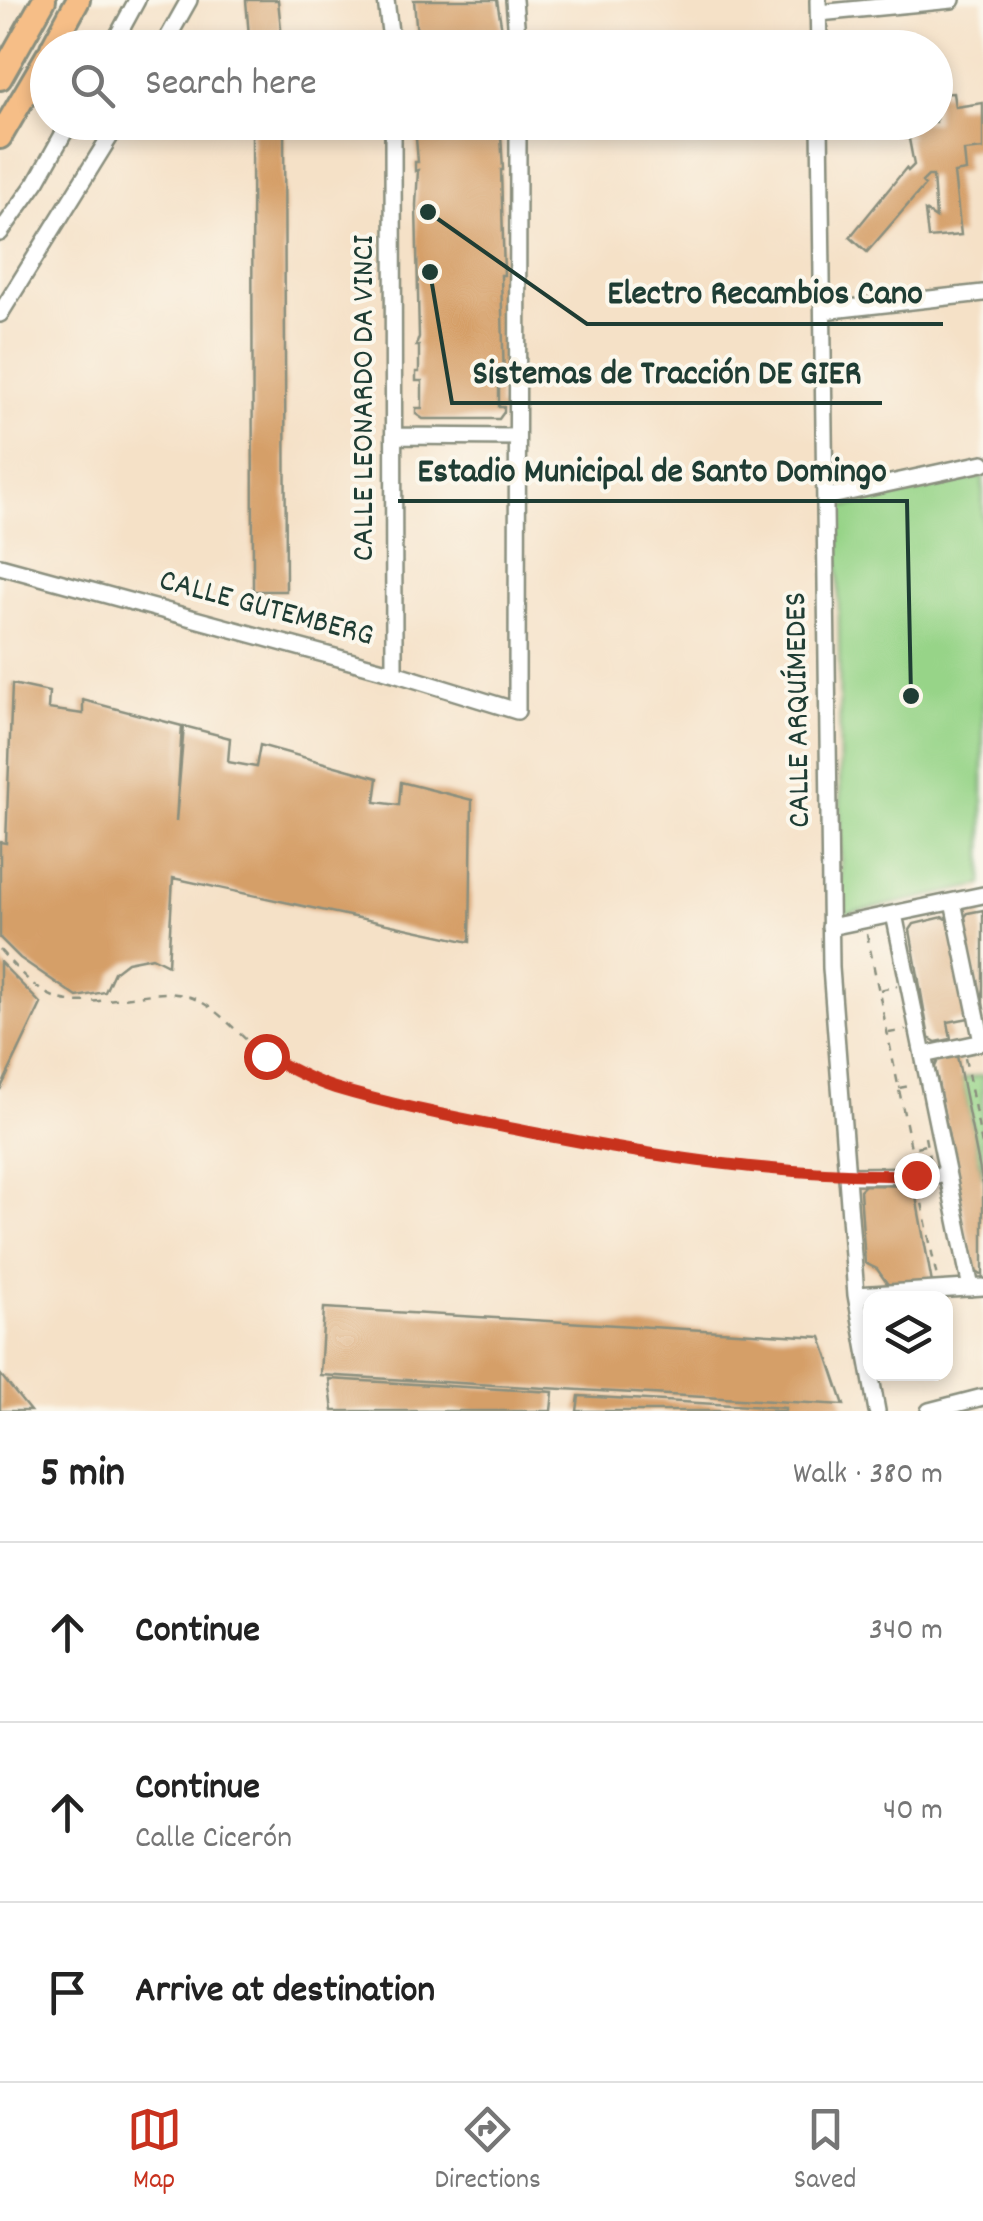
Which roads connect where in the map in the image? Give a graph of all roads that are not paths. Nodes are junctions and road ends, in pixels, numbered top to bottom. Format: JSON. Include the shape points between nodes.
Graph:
{"nodes":[{"id":1,"x":44,"y":0,"type":"edge"},
{"id":2,"x":78,"y":0,"type":"edge"},
{"id":3,"x":138,"y":0,"type":"edge"},
{"id":4,"x":189,"y":0,"type":"edge"},
{"id":5,"x":386,"y":0,"type":"edge"},
{"id":6,"x":514,"y":0,"type":"edge"},
{"id":7,"x":952,"y":0,"type":"edge"},
{"id":8,"x":818,"y":6,"type":"edge"},
{"id":9,"x":62,"y":30,"type":"edge"},
{"id":10,"x":122,"y":30,"type":"edge"},
{"id":11,"x":172,"y":30,"type":"edge"},
{"id":12,"x":390,"y":30,"type":"edge"},
{"id":13,"x":516,"y":30,"type":"edge"},
{"id":14,"x":0,"y":78,"type":"edge"},
{"id":15,"x":30,"y":86,"type":"edge"},
{"id":16,"x":0,"y":137,"type":"edge"},
{"id":17,"x":60,"y":140,"type":"edge"},
{"id":18,"x":107,"y":140,"type":"edge"},
{"id":19,"x":393,"y":140,"type":"edge"},
{"id":20,"x":518,"y":140,"type":"edge"},
{"id":21,"x":820,"y":140,"type":"edge"},
{"id":22,"x":0,"y":233,"type":"edge"},
{"id":23,"x":983,"y":293,"type":"edge"},
{"id":24,"x":823,"y":310,"type":"junction"},
{"id":25,"x":0,"y":314,"type":"edge"},
{"id":26,"x":394,"y":436,"type":"junction"},
{"id":27,"x":517,"y":436,"type":"junction"},
{"id":28,"x":983,"y":463,"type":"edge"},
{"id":29,"x":826,"y":497,"type":"junction"},
{"id":30,"x":0,"y":566,"type":"edge"},
{"id":31,"x":394,"y":673,"type":"junction"},
{"id":32,"x":983,"y":896,"type":"edge"},
{"id":33,"x":953,"y":902,"type":"junction"},
{"id":34,"x":894,"y":914,"type":"junction"},
{"id":35,"x":830,"y":927,"type":"junction"},
{"id":36,"x":982,"y":1042,"type":"edge"},
{"id":37,"x":923,"y":1055,"type":"junction"},
{"id":38,"x":948,"y":1175,"type":"junction"},
{"id":39,"x":847,"y":1176,"type":"junction"},
{"id":40,"x":977,"y":1287,"type":"edge"},
{"id":41,"x":856,"y":1295,"type":"junction"},
{"id":42,"x":983,"y":1397,"type":"edge"},
{"id":43,"x":954,"y":1408,"type":"edge"},
{"id":44,"x":877,"y":1411,"type":"edge"},
{"id":45,"x":929,"y":1411,"type":"edge"}],
"edges":[{"from":1,"to":14,"type":"highway"},
{"from":2,"to":9,"type":"highway"},
{"from":3,"to":10,"type":"street"},
{"from":4,"to":11,"type":"street"},
{"from":5,"to":12,"type":"street"},
{"from":6,"to":13,"type":"street"},
{"from":7,"to":8,"type":"street"},
{"from":15,"to":16,"type":"highway"},
{"from":17,"to":22,"type":"street"},
{"from":18,"to":25,"type":"street"},
{"from":19,"to":26,"type":"street","name":"CALLE LEONARDO DA VINCI"},
{"from":20,"to":27,"type":"street"},
{"from":21,"to":24,"type":"street","name":"CALLE ARQUÍMEDES"},
{"from":23,"to":24,"type":"street"},
{"from":24,"to":29,"type":"street","name":"CALLE ARQUÍMEDES"},
{"from":26,"to":27,"type":"street"},
{"from":26,"to":31,"type":"street","name":"CALLE LEONARDO DA VINCI"},
{"from":27,"to":31,"type":"street","name":"CALLE GUTEMBERG","via":[[516,711]]},
{"from":28,"to":29,"type":"street"},
{"from":29,"to":35,"type":"street","name":"CALLE ARQUÍMEDES"},
{"from":30,"to":31,"type":"street","name":"CALLE GUTEMBERG"},
{"from":32,"to":33,"type":"street"},
{"from":33,"to":34,"type":"street"},
{"from":33,"to":36,"type":"street"},
{"from":34,"to":35,"type":"street"},
{"from":34,"to":37,"type":"street"},
{"from":35,"to":39,"type":"street","name":"CALLE ARQUÍMEDES"},
{"from":36,"to":37,"type":"street"},
{"from":37,"to":38,"type":"street"},
{"from":38,"to":39,"type":"street"},
{"from":38,"to":40,"type":"street"},
{"from":39,"to":41,"type":"street","name":"CALLE ARQUÍMEDES"},
{"from":40,"to":41,"type":"street"},
{"from":41,"to":44,"type":"street","name":"CALLE ARQUÍMEDES"},
{"from":42,"to":43,"type":"street"},
{"from":43,"to":45,"type":"street"}]}
